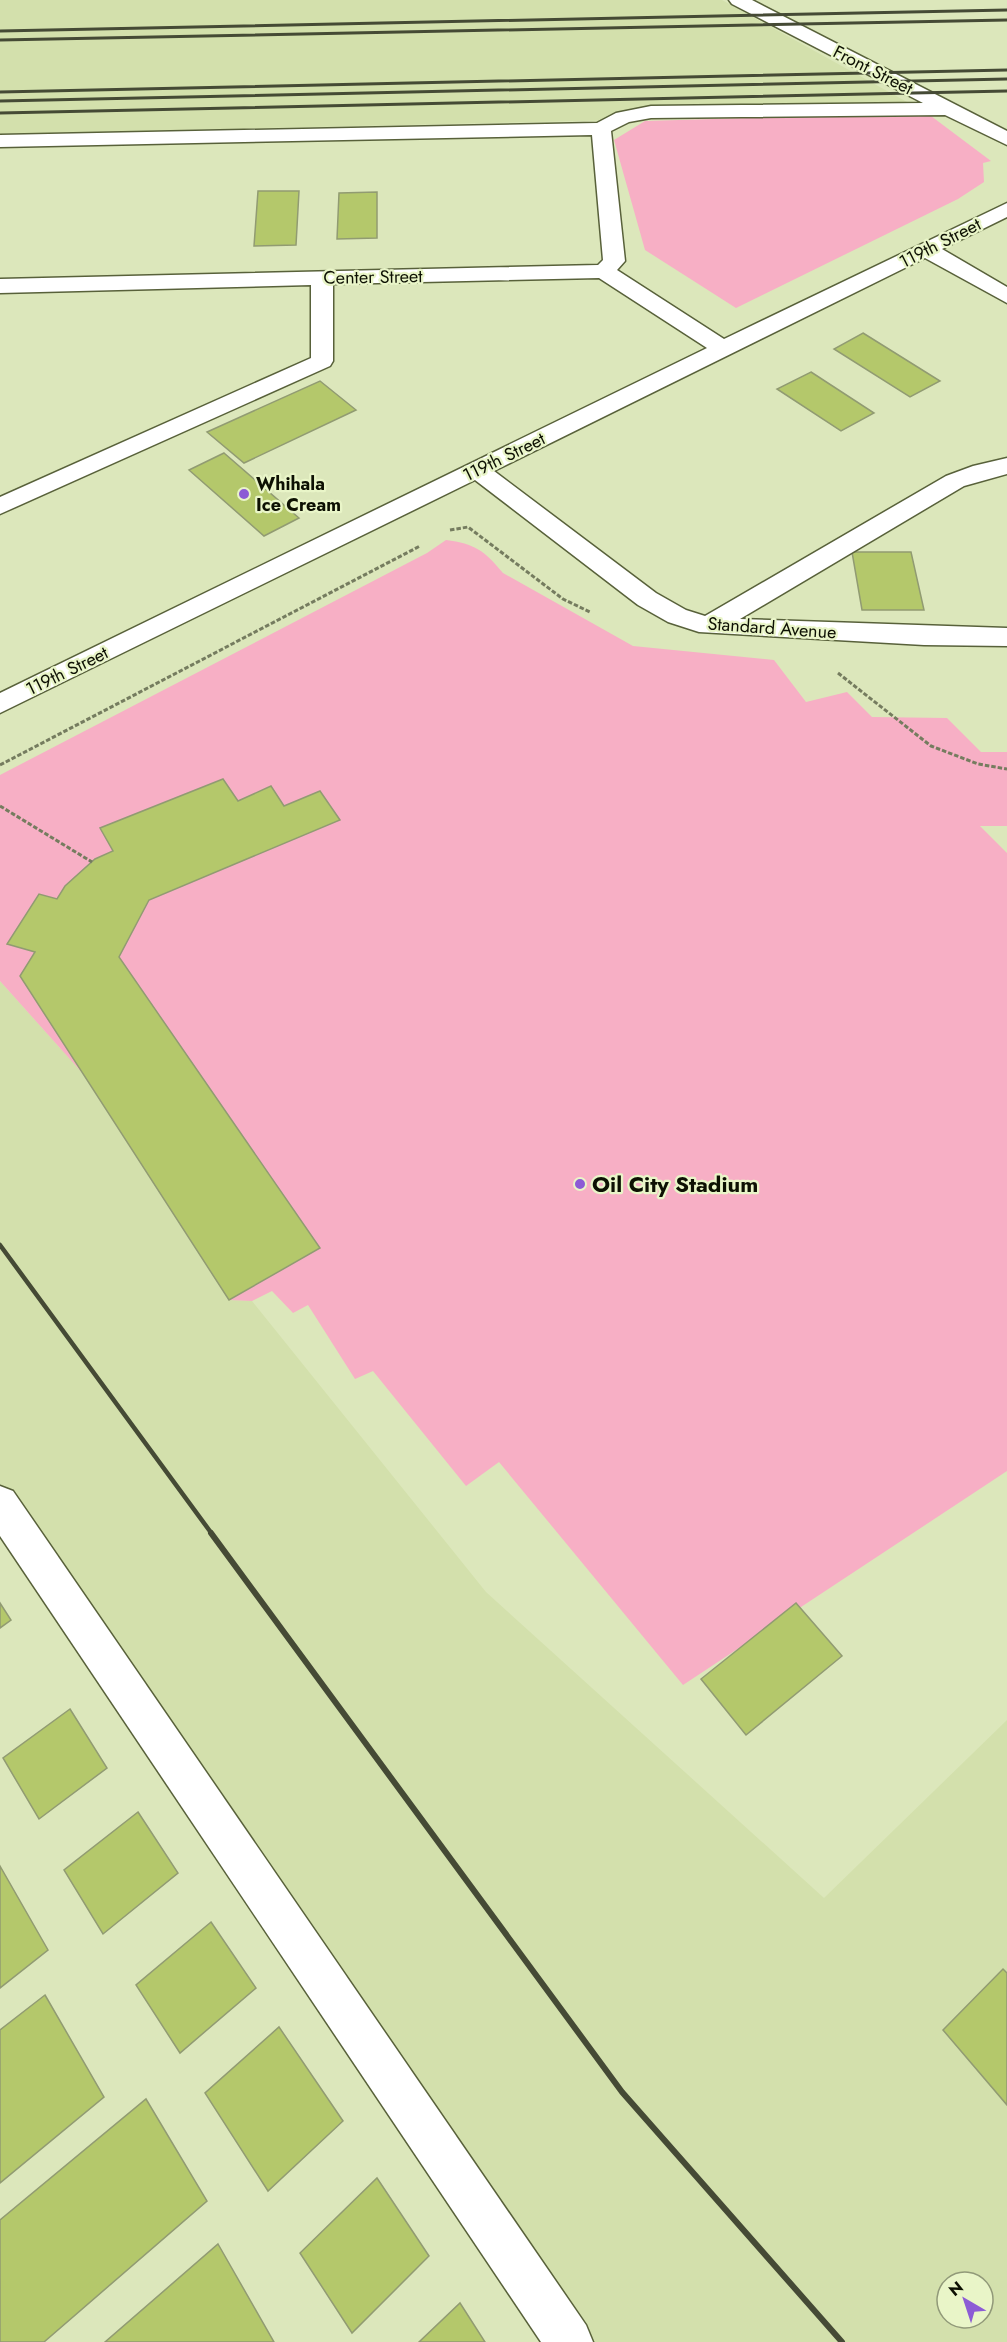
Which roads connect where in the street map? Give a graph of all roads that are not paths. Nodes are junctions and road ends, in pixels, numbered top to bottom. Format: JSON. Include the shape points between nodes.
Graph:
{"nodes":[{"id":1,"x":738,"y":0,"type":"edge"},
{"id":2,"x":948,"y":109,"type":"junction"},
{"id":3,"x":601,"y":129,"type":"junction"},
{"id":4,"x":1007,"y":139,"type":"edge"},
{"id":5,"x":0,"y":141,"type":"edge"},
{"id":6,"x":1007,"y":209,"type":"edge"},
{"id":7,"x":927,"y":250,"type":"junction"},
{"id":8,"x":604,"y":271,"type":"junction"},
{"id":9,"x":322,"y":278,"type":"junction"},
{"id":10,"x":0,"y":286,"type":"edge"},
{"id":11,"x":1007,"y":296,"type":"edge"},
{"id":12,"x":724,"y":349,"type":"junction"},
{"id":13,"x":1007,"y":466,"type":"edge"},
{"id":14,"x":478,"y":471,"type":"junction"},
{"id":15,"x":0,"y":506,"type":"edge"},
{"id":16,"x":708,"y":626,"type":"junction"},
{"id":17,"x":1007,"y":637,"type":"edge"},
{"id":18,"x":0,"y":704,"type":"edge"},
{"id":19,"x":0,"y":1504,"type":"edge"},
{"id":20,"x":569,"y":2342,"type":"edge"}],
"edges":[{"from":1,"to":2,"type":"street","name":"Front Street"},
{"from":2,"to":3,"type":"street","via":[[651,112],[623,117]]},
{"from":2,"to":4,"type":"street","name":"Front Street"},
{"from":3,"to":5,"type":"street"},
{"from":3,"to":8,"type":"street","via":[[614,261]]},
{"from":6,"to":7,"type":"street","name":"119th Street"},
{"from":7,"to":11,"type":"street"},
{"from":7,"to":12,"type":"street","name":"119th Street"},
{"from":8,"to":9,"type":"street","name":"Center Street"},
{"from":8,"to":12,"type":"street"},
{"from":9,"to":10,"type":"street","name":"Center Street"},
{"from":9,"to":15,"type":"street","via":[[322,361]]},
{"from":12,"to":14,"type":"street","name":"119th Street"},
{"from":13,"to":16,"type":"street","via":[[955,481]]},
{"from":14,"to":16,"type":"street","name":"Standard Avenue","via":[[647,599],[677,616]]},
{"from":14,"to":18,"type":"street","name":"119th Street"},
{"from":16,"to":17,"type":"street","name":"Standard Avenue"},
{"from":19,"to":20,"type":"street"}]}
